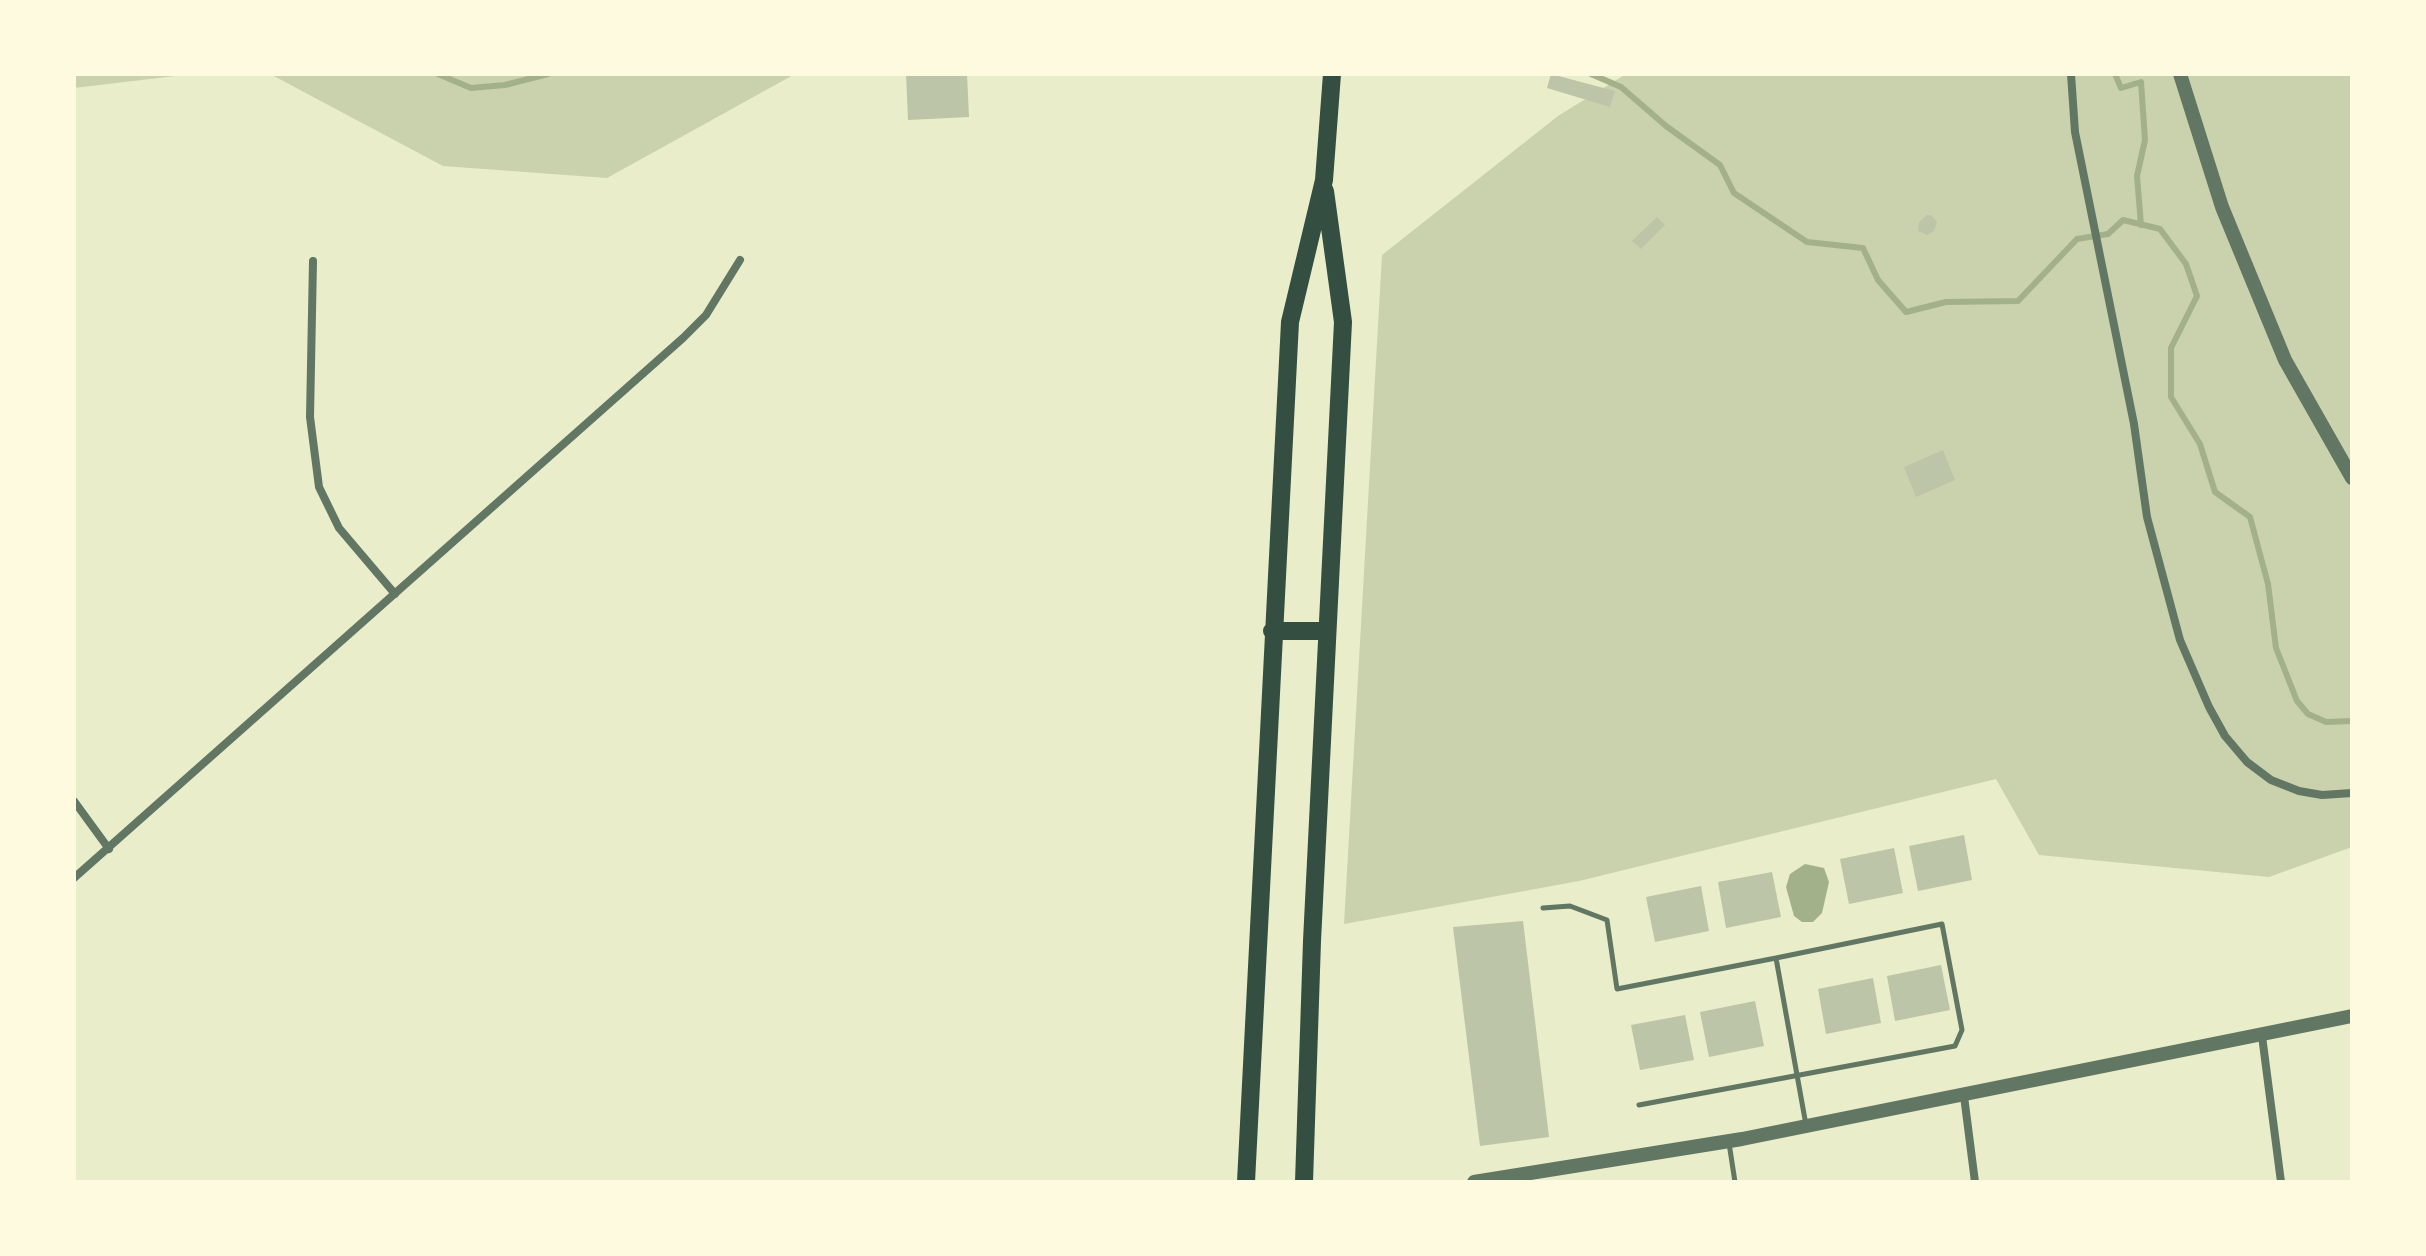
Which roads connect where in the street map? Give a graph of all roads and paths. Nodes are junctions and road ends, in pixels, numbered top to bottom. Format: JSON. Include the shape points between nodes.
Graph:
{"nodes":[{"id":1,"x":1332,"y":74,"type":"edge"},
{"id":2,"x":2071,"y":74,"type":"edge"},
{"id":3,"x":2180,"y":74,"type":"edge"},
{"id":4,"x":1324,"y":180,"type":"junction"},
{"id":5,"x":740,"y":260,"type":"dead end"},
{"id":6,"x":313,"y":261,"type":"dead end"},
{"id":7,"x":2352,"y":478,"type":"edge"},
{"id":8,"x":395,"y":594,"type":"junction"},
{"id":9,"x":1272,"y":631,"type":"junction"},
{"id":10,"x":1327,"y":631,"type":"junction"},
{"id":11,"x":2352,"y":793,"type":"edge"},
{"id":12,"x":74,"y":801,"type":"edge"},
{"id":13,"x":109,"y":849,"type":"junction"},
{"id":14,"x":74,"y":878,"type":"edge"},
{"id":15,"x":1543,"y":908,"type":"dead end"},
{"id":16,"x":1776,"y":958,"type":"junction"},
{"id":17,"x":2352,"y":1016,"type":"edge"},
{"id":18,"x":2262,"y":1036,"type":"junction"},
{"id":19,"x":1797,"y":1075,"type":"junction"},
{"id":20,"x":1964,"y":1096,"type":"junction"},
{"id":21,"x":1639,"y":1105,"type":"dead end"},
{"id":22,"x":1806,"y":1126,"type":"junction"},
{"id":23,"x":1729,"y":1141,"type":"junction"},
{"id":24,"x":1246,"y":1182,"type":"edge"},
{"id":25,"x":1304,"y":1182,"type":"edge"},
{"id":26,"x":1474,"y":1182,"type":"edge"},
{"id":27,"x":1735,"y":1182,"type":"edge"},
{"id":28,"x":1975,"y":1182,"type":"edge"},
{"id":29,"x":2281,"y":1182,"type":"edge"}],
"edges":[{"from":1,"to":4,"type":"main road"},
{"from":2,"to":11,"type":"street","via":[[2075,132],[2093,228],[2164,591],[2180,640],[2209,707],[2234,748],[2271,780],[2310,793]]},
{"from":3,"to":7,"type":"street","via":[[2222,207],[2285,360]]},
{"from":4,"to":9,"type":"main road","via":[[1290,322]]},
{"from":4,"to":10,"type":"main road","via":[[1343,322]]},
{"from":5,"to":8,"type":"street","via":[[711,307],[683,338]]},
{"from":6,"to":8,"type":"street","via":[[310,417],[319,487],[339,528]]},
{"from":8,"to":13,"type":"street"},
{"from":9,"to":10,"type":"main road"},
{"from":9,"to":24,"type":"main road"},
{"from":10,"to":25,"type":"main road"},
{"from":12,"to":13,"type":"street"},
{"from":13,"to":14,"type":"street"},
{"from":15,"to":16,"type":"lane","via":[[1570,906],[1607,920],[1617,989]]},
{"from":16,"to":19,"type":"lane"},
{"from":16,"to":19,"type":"lane","via":[[1942,924],[1962,1030],[1955,1046]]},
{"from":17,"to":18,"type":"street"},
{"from":18,"to":20,"type":"street"},
{"from":18,"to":29,"type":"street"},
{"from":19,"to":21,"type":"lane"},
{"from":19,"to":22,"type":"lane"},
{"from":20,"to":22,"type":"street"},
{"from":20,"to":28,"type":"street"},
{"from":22,"to":23,"type":"street"},
{"from":23,"to":26,"type":"street"},
{"from":23,"to":27,"type":"lane"}]}
